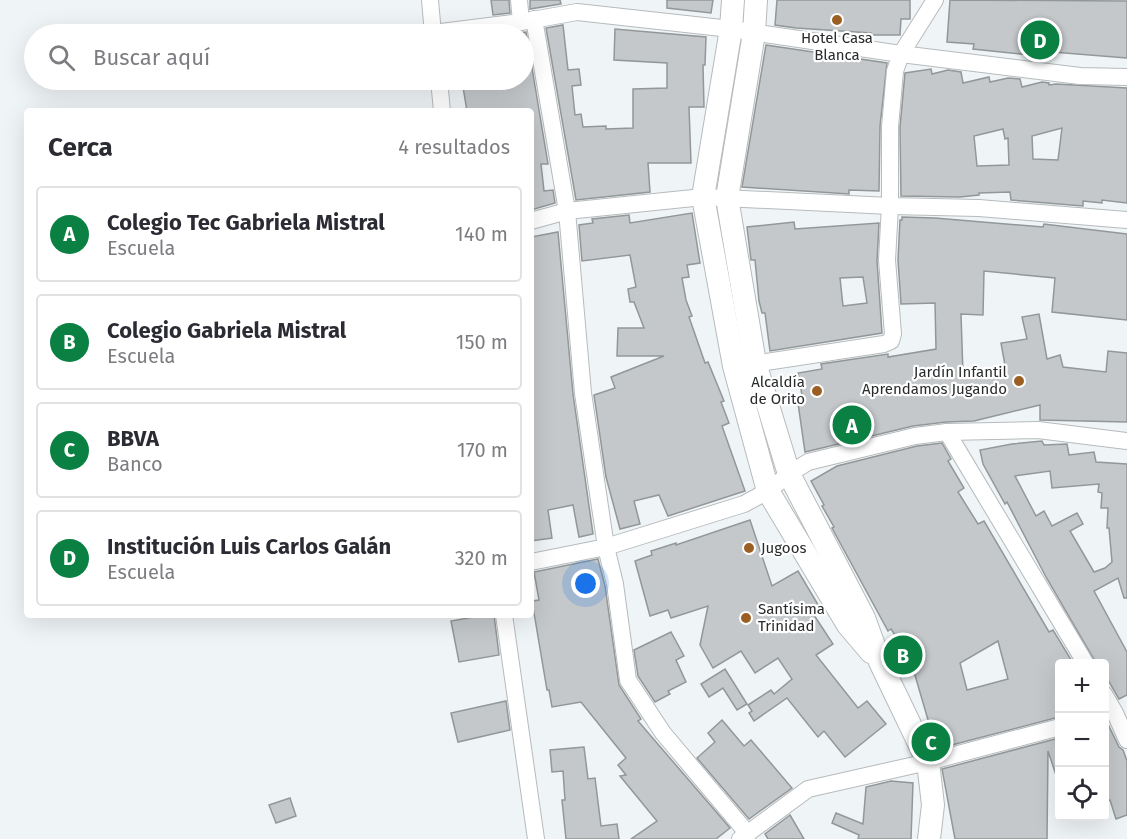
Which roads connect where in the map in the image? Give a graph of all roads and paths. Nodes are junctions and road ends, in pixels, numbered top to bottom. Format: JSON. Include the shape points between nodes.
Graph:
{"nodes":[{"id":1,"x":430,"y":0,"type":"edge"},
{"id":2,"x":519,"y":0,"type":"edge"},
{"id":3,"x":733,"y":0,"type":"edge"},
{"id":4,"x":756,"y":0,"type":"edge"},
{"id":5,"x":935,"y":0,"type":"edge"},
{"id":6,"x":576,"y":6,"type":"edge"},
{"id":7,"x":527,"y":20,"type":"junction"},
{"id":8,"x":432,"y":24,"type":"edge"},
{"id":9,"x":500,"y":24,"type":"edge"},
{"id":10,"x":528,"y":24,"type":"edge"},
{"id":11,"x":730,"y":29,"type":"junction"},
{"id":12,"x":754,"y":33,"type":"junction"},
{"id":13,"x":534,"y":49,"type":"edge"},
{"id":14,"x":901,"y":54,"type":"junction"},
{"id":15,"x":1127,"y":77,"type":"edge"},
{"id":16,"x":440,"y":90,"type":"edge"},
{"id":17,"x":442,"y":108,"type":"edge"},
{"id":18,"x":703,"y":197,"type":"junction"},
{"id":19,"x":727,"y":198,"type":"junction"},
{"id":20,"x":890,"y":206,"type":"junction"},
{"id":21,"x":567,"y":211,"type":"junction"},
{"id":22,"x":534,"y":220,"type":"edge"},
{"id":23,"x":1127,"y":220,"type":"edge"},
{"id":24,"x":744,"y":365,"type":"junction"},
{"id":25,"x":947,"y":432,"type":"junction"},
{"id":26,"x":1127,"y":441,"type":"edge"},
{"id":27,"x":789,"y":474,"type":"junction"},
{"id":28,"x":768,"y":491,"type":"junction"},
{"id":29,"x":606,"y":547,"type":"junction"},
{"id":30,"x":534,"y":561,"type":"edge"},
{"id":31,"x":504,"y":618,"type":"edge"},
{"id":32,"x":1084,"y":659,"type":"edge"},
{"id":33,"x":880,"y":662,"type":"junction"},
{"id":34,"x":1116,"y":712,"type":"edge"},
{"id":35,"x":1055,"y":728,"type":"edge"},
{"id":36,"x":1127,"y":740,"type":"edge"},
{"id":37,"x":928,"y":762,"type":"junction"},
{"id":38,"x":744,"y":836,"type":"edge"},
{"id":39,"x":536,"y":839,"type":"edge"},
{"id":40,"x":929,"y":839,"type":"edge"}],
"edges":[{"from":1,"to":8,"type":"street"},
{"from":2,"to":7,"type":"street"},
{"from":3,"to":11,"type":"main road"},
{"from":4,"to":12,"type":"main road"},
{"from":5,"to":14,"type":"street"},
{"from":6,"to":7,"type":"street"},
{"from":6,"to":11,"type":"street"},
{"from":7,"to":9,"type":"street"},
{"from":7,"to":10,"type":"street"},
{"from":11,"to":12,"type":"street"},
{"from":11,"to":18,"type":"main road"},
{"from":12,"to":14,"type":"street"},
{"from":12,"to":19,"type":"main road"},
{"from":13,"to":21,"type":"street","via":[[558,150]]},
{"from":14,"to":15,"type":"street","via":[[1080,76]]},
{"from":14,"to":20,"type":"street","via":[[895,71],[890,127]]},
{"from":16,"to":17,"type":"street"},
{"from":18,"to":19,"type":"street"},
{"from":18,"to":21,"type":"street"},
{"from":18,"to":24,"type":"main road"},
{"from":19,"to":20,"type":"street"},
{"from":19,"to":24,"type":"main road"},
{"from":20,"to":23,"type":"street","via":[[979,208]]},
{"from":20,"to":24,"type":"street","via":[[887,260],[894,334],[891,340]]},
{"from":21,"to":22,"type":"street"},
{"from":21,"to":29,"type":"street","via":[[583,393]]},
{"from":24,"to":27,"type":"main road"},
{"from":24,"to":28,"type":"main road"},
{"from":25,"to":26,"type":"street","via":[[1038,430]]},
{"from":25,"to":27,"type":"street","via":[[808,462]]},
{"from":25,"to":32,"type":"street"},
{"from":27,"to":28,"type":"street"},
{"from":27,"to":33,"type":"main road","via":[[864,618]]},
{"from":28,"to":29,"type":"street","via":[[744,504]]},
{"from":28,"to":33,"type":"main road","via":[[848,625]]},
{"from":29,"to":30,"type":"street"},
{"from":29,"to":38,"type":"street","via":[[628,680],[663,733]]},
{"from":31,"to":39,"type":"street"},
{"from":33,"to":37,"type":"main road"},
{"from":34,"to":36,"type":"street"},
{"from":35,"to":37,"type":"street"},
{"from":37,"to":38,"type":"street","via":[[808,789]]},
{"from":37,"to":40,"type":"main road","via":[[933,805]]}]}
